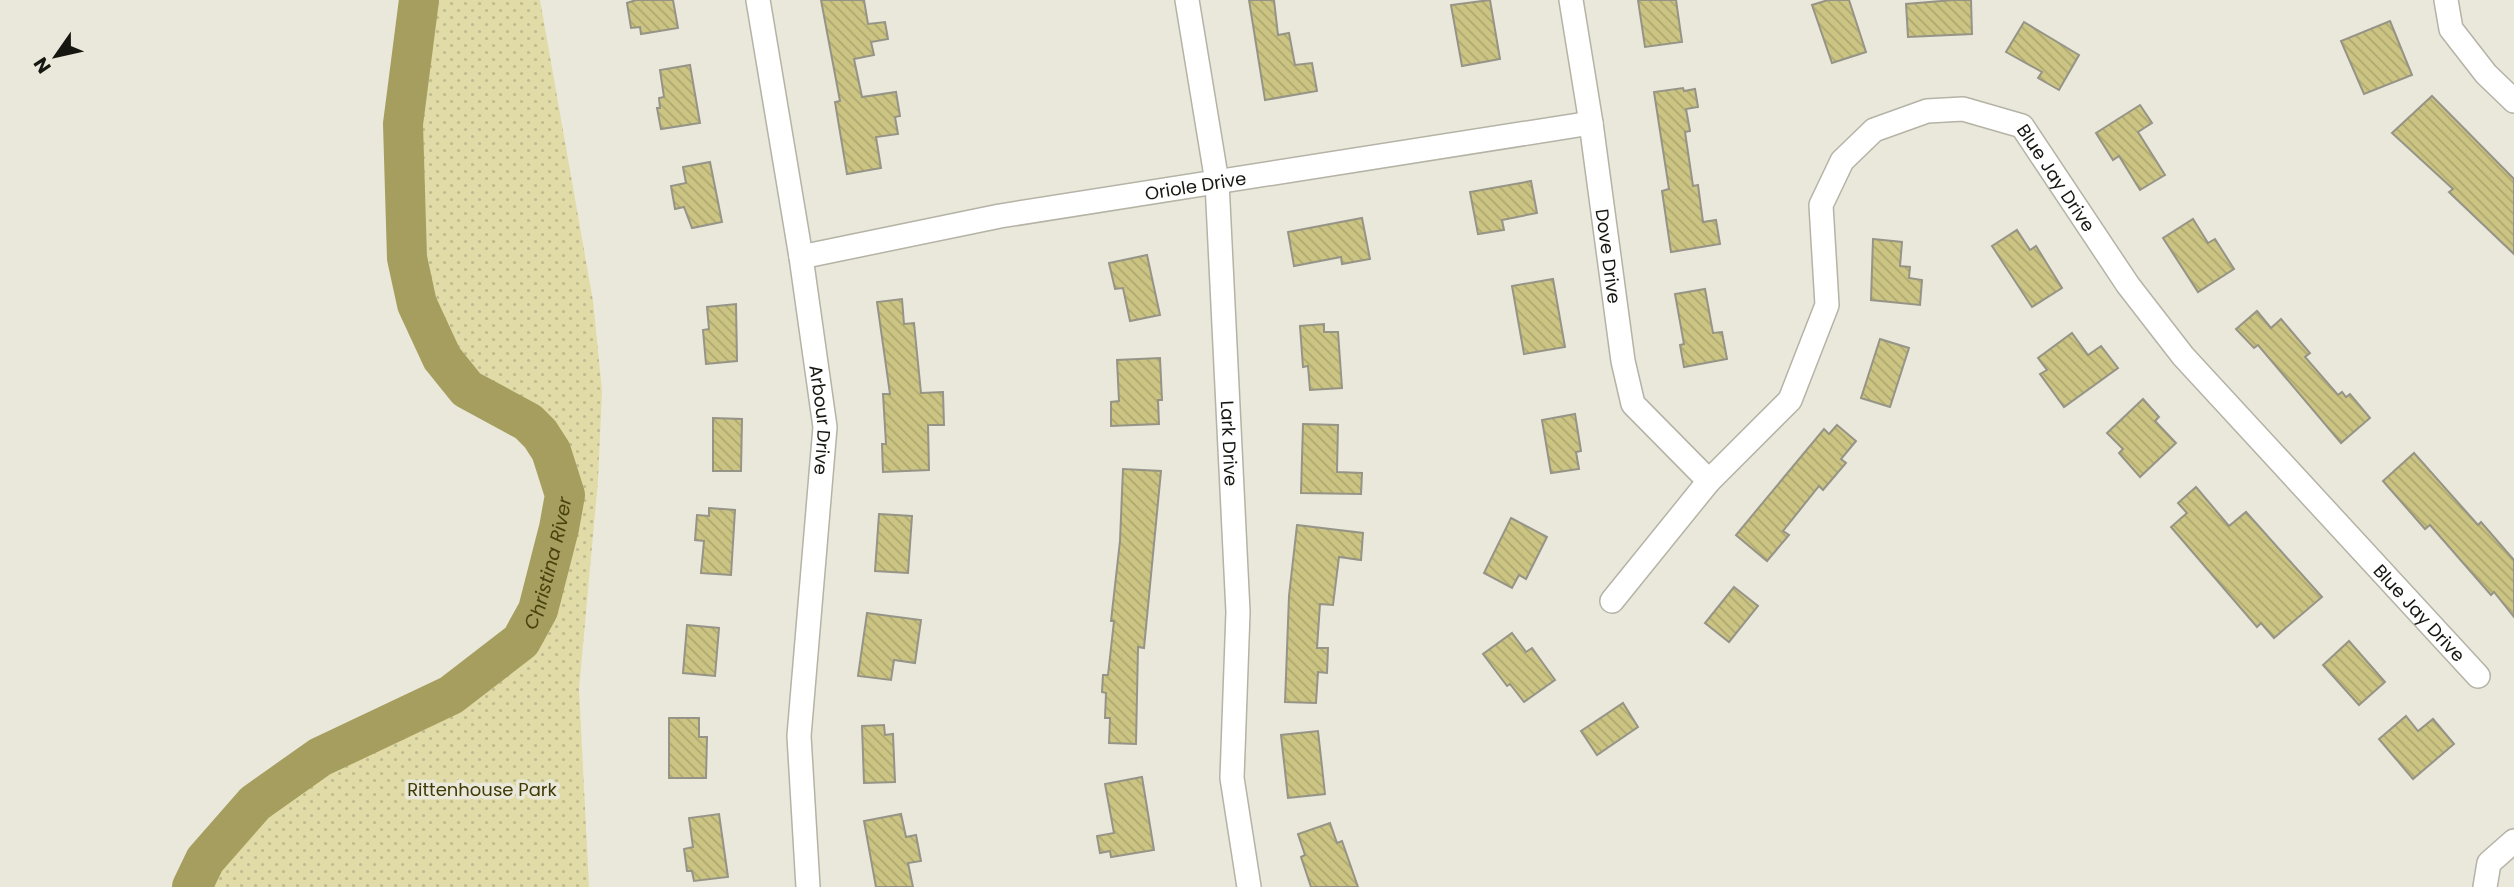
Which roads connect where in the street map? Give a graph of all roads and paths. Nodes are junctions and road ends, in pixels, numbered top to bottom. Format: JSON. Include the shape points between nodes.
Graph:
{"nodes":[{"id":1,"x":758,"y":0,"type":"edge"},
{"id":2,"x":1186,"y":0,"type":"edge"},
{"id":3,"x":1571,"y":0,"type":"edge"},
{"id":4,"x":2446,"y":0,"type":"edge"},
{"id":5,"x":2514,"y":101,"type":"edge"},
{"id":6,"x":1591,"y":123,"type":"junction"},
{"id":7,"x":1217,"y":182,"type":"junction"},
{"id":8,"x":801,"y":257,"type":"junction"},
{"id":9,"x":1709,"y":481,"type":"junction"},
{"id":10,"x":1612,"y":601,"type":"dead end"},
{"id":11,"x":2478,"y":677,"type":"dead end"},
{"id":12,"x":2514,"y":841,"type":"edge"},
{"id":13,"x":808,"y":887,"type":"edge"},
{"id":14,"x":1249,"y":887,"type":"edge"},
{"id":15,"x":2485,"y":887,"type":"edge"}],
"edges":[{"from":1,"to":8,"type":"street","name":"Arbour Drive"},
{"from":2,"to":7,"type":"street","name":"Lark Drive"},
{"from":3,"to":6,"type":"street","name":"Dove Drive"},
{"from":4,"to":5,"type":"street","via":[[2451,29]]},
{"from":6,"to":7,"type":"street","name":"Oriole Drive"},
{"from":6,"to":9,"type":"street","name":"Dove Drive","via":[[1623,361],[1633,404]]},
{"from":7,"to":8,"type":"street","name":"Oriole Drive","via":[[1000,216]]},
{"from":7,"to":14,"type":"street","name":"Lark Drive","via":[[1238,612],[1232,778]]},
{"from":8,"to":13,"type":"street","name":"Arbour Drive","via":[[825,427],[799,736]]},
{"from":9,"to":10,"type":"street","name":"Blue Jay Drive"},
{"from":9,"to":11,"type":"street","name":"Blue Jay Drive","via":[[1790,400],[1827,305],[1821,205],[1842,161],[1874,130],[1927,111],[1963,108],[2022,126],[2128,285],[2183,356]]},
{"from":12,"to":15,"type":"street","via":[[2489,863]]}]}
